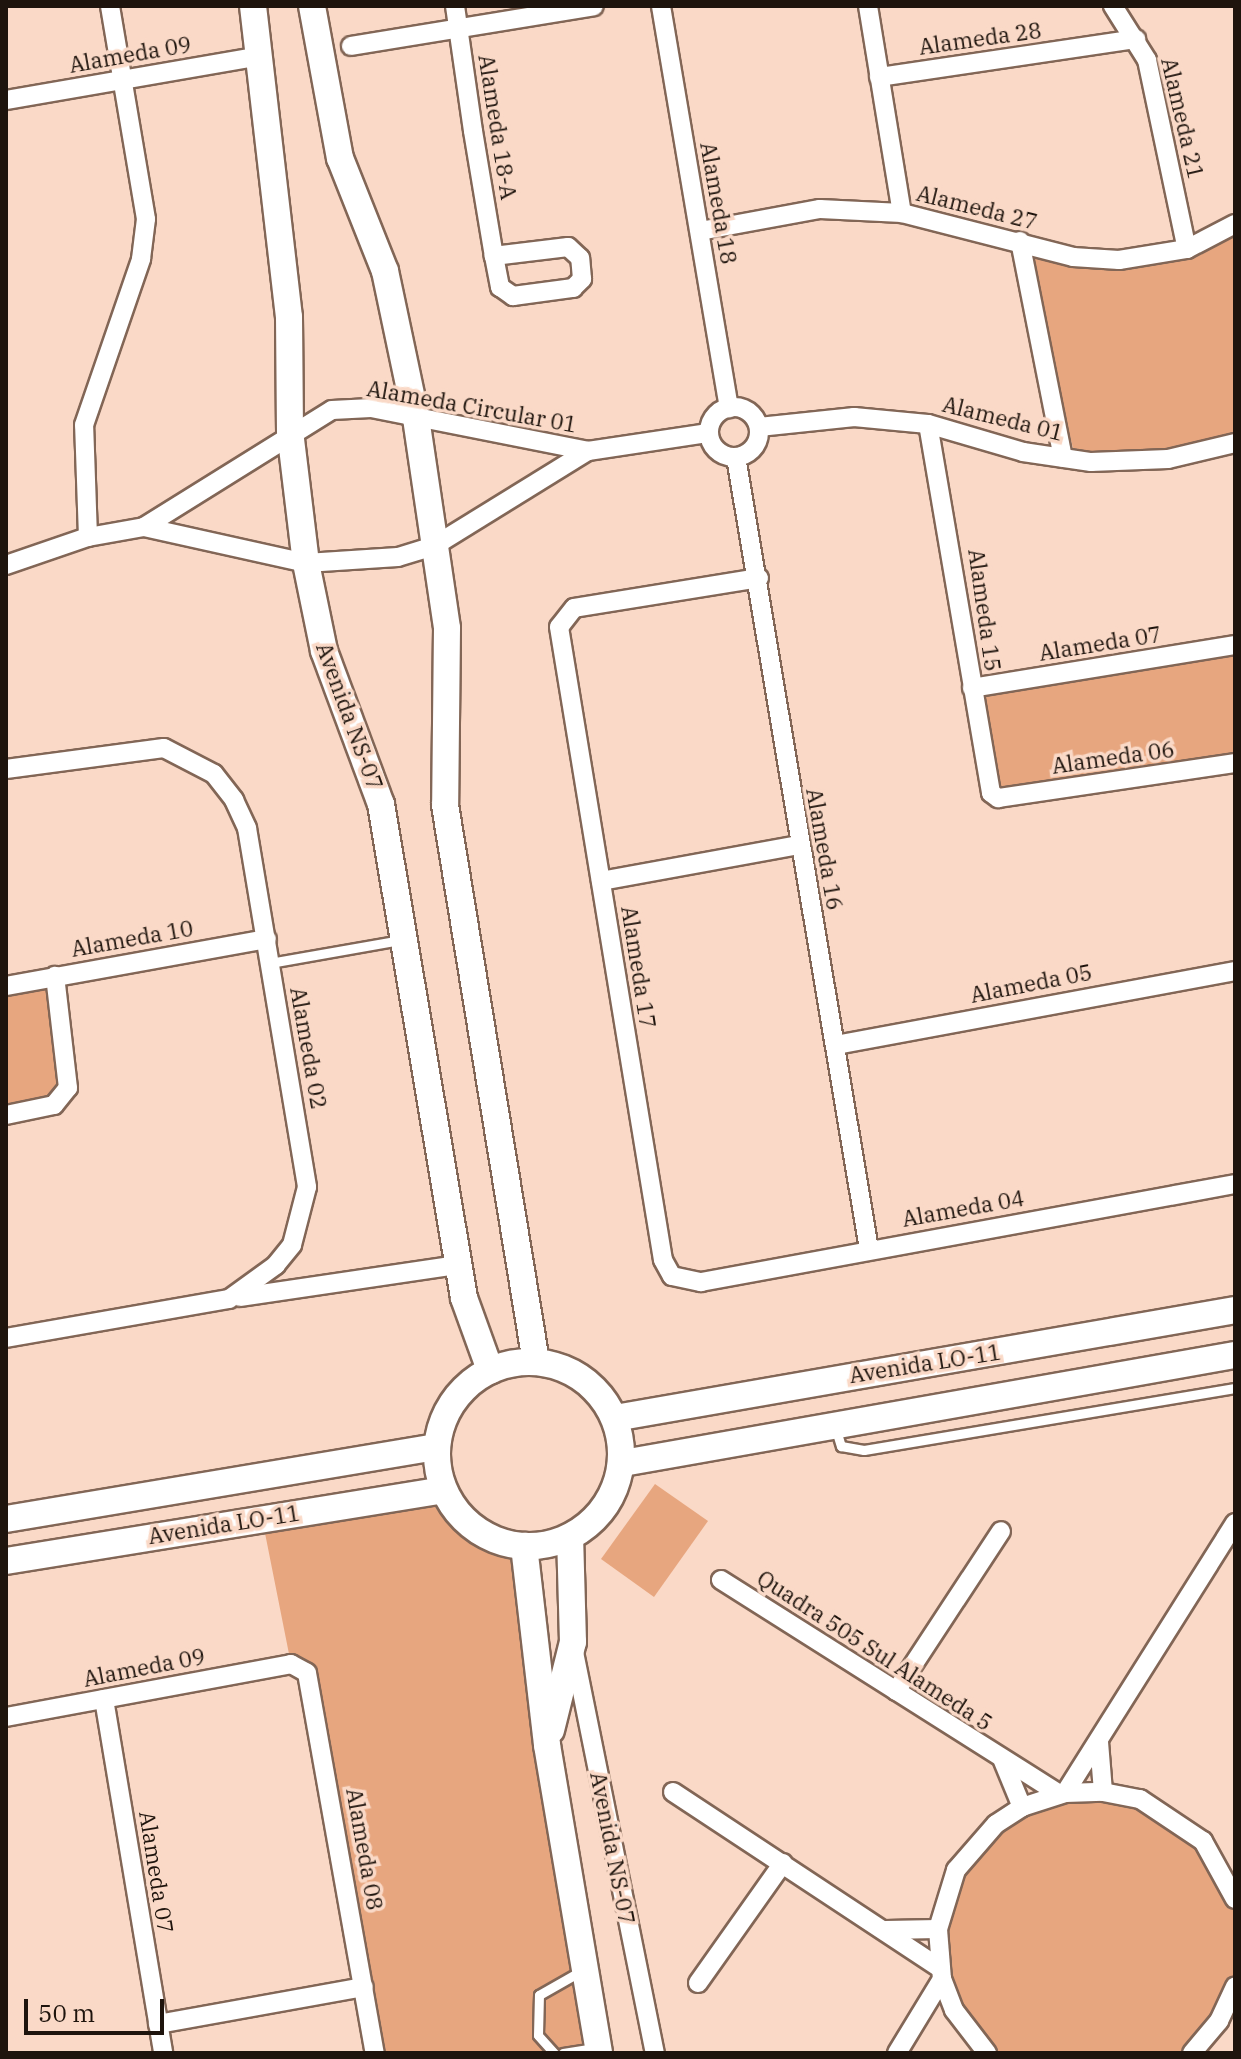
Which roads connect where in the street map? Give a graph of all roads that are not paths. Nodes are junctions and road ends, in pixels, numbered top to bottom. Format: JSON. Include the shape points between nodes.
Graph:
{"nodes":[{"id":1,"x":110,"y":6,"type":"edge"},
{"id":2,"x":253,"y":6,"type":"edge"},
{"id":3,"x":312,"y":6,"type":"edge"},
{"id":4,"x":455,"y":6,"type":"edge"},
{"id":5,"x":594,"y":6,"type":"edge"},
{"id":6,"x":661,"y":6,"type":"edge"},
{"id":7,"x":868,"y":6,"type":"edge"},
{"id":8,"x":1113,"y":6,"type":"edge"},
{"id":9,"x":458,"y":27,"type":"junction"},
{"id":10,"x":1136,"y":39,"type":"junction"},
{"id":11,"x":351,"y":46,"type":"dead end"},
{"id":12,"x":261,"y":56,"type":"junction"},
{"id":13,"x":879,"y":77,"type":"junction"},
{"id":14,"x":121,"y":79,"type":"junction"},
{"id":15,"x":6,"y":100,"type":"edge"},
{"id":16,"x":902,"y":213,"type":"junction"},
{"id":17,"x":1235,"y":224,"type":"edge"},
{"id":18,"x":700,"y":231,"type":"junction"},
{"id":19,"x":1020,"y":241,"type":"junction"},
{"id":20,"x":1187,"y":249,"type":"junction"},
{"id":21,"x":494,"y":256,"type":"junction"},
{"id":22,"x":729,"y":408,"type":"junction"},
{"id":23,"x":416,"y":418,"type":"junction"},
{"id":24,"x":928,"y":424,"type":"junction"},
{"id":25,"x":759,"y":427,"type":"junction"},
{"id":26,"x":290,"y":431,"type":"junction"},
{"id":27,"x":709,"y":433,"type":"junction"},
{"id":28,"x":1235,"y":443,"type":"edge"},
{"id":29,"x":588,"y":451,"type":"junction"},
{"id":30,"x":736,"y":457,"type":"junction"},
{"id":31,"x":1063,"y":458,"type":"junction"},
{"id":32,"x":144,"y":527,"type":"junction"},
{"id":33,"x":88,"y":537,"type":"junction"},
{"id":34,"x":434,"y":546,"type":"junction"},
{"id":35,"x":306,"y":563,"type":"junction"},
{"id":36,"x":6,"y":565,"type":"edge"},
{"id":37,"x":759,"y":578,"type":"junction"},
{"id":38,"x":1235,"y":645,"type":"edge"},
{"id":39,"x":972,"y":688,"type":"junction"},
{"id":40,"x":1235,"y":763,"type":"edge"},
{"id":41,"x":6,"y":769,"type":"edge"},
{"id":42,"x":998,"y":798,"type":"joint"},
{"id":43,"x":799,"y":845,"type":"junction"},
{"id":44,"x":601,"y":881,"type":"junction"},
{"id":45,"x":267,"y":939,"type":"junction"},
{"id":46,"x":404,"y":939,"type":"junction"},
{"id":47,"x":270,"y":963,"type":"junction"},
{"id":48,"x":1235,"y":971,"type":"edge"},
{"id":49,"x":55,"y":976,"type":"junction"},
{"id":50,"x":6,"y":986,"type":"edge"},
{"id":51,"x":836,"y":1045,"type":"junction"},
{"id":52,"x":6,"y":1115,"type":"edge"},
{"id":53,"x":1235,"y":1184,"type":"edge"},
{"id":54,"x":869,"y":1249,"type":"junction"},
{"id":55,"x":458,"y":1265,"type":"junction"},
{"id":56,"x":701,"y":1282,"type":"joint"},
{"id":57,"x":229,"y":1299,"type":"junction"},
{"id":58,"x":1235,"y":1310,"type":"edge"},
{"id":59,"x":6,"y":1338,"type":"edge"},
{"id":60,"x":1235,"y":1355,"type":"edge"},
{"id":61,"x":536,"y":1362,"type":"junction"},
{"id":62,"x":490,"y":1370,"type":"junction"},
{"id":63,"x":1235,"y":1388,"type":"edge"},
{"id":64,"x":615,"y":1418,"type":"junction"},
{"id":65,"x":836,"y":1426,"type":"junction"},
{"id":66,"x":436,"y":1447,"type":"junction"},
{"id":67,"x":623,"y":1463,"type":"junction"},
{"id":68,"x":443,"y":1490,"type":"junction"},
{"id":69,"x":6,"y":1519,"type":"edge"},
{"id":70,"x":1235,"y":1523,"type":"edge"},
{"id":71,"x":1001,"y":1531,"type":"dead end"},
{"id":72,"x":570,"y":1537,"type":"junction"},
{"id":73,"x":524,"y":1546,"type":"junction"},
{"id":74,"x":6,"y":1561,"type":"edge"},
{"id":75,"x":721,"y":1580,"type":"dead end"},
{"id":76,"x":573,"y":1642,"type":"junction"},
{"id":77,"x":291,"y":1664,"type":"joint"},
{"id":78,"x":896,"y":1691,"type":"junction"},
{"id":79,"x":104,"y":1699,"type":"junction"},
{"id":80,"x":6,"y":1717,"type":"edge"},
{"id":81,"x":1099,"y":1742,"type":"junction"},
{"id":82,"x":547,"y":1745,"type":"junction"},
{"id":83,"x":1003,"y":1761,"type":"junction"},
{"id":84,"x":673,"y":1792,"type":"dead end"},
{"id":85,"x":1103,"y":1792,"type":"junction"},
{"id":86,"x":1062,"y":1794,"type":"junction"},
{"id":87,"x":1022,"y":1807,"type":"junction"},
{"id":88,"x":783,"y":1863,"type":"junction"},
{"id":89,"x":1230,"y":1870,"type":"edge"},
{"id":90,"x":1235,"y":1897,"type":"edge"},
{"id":91,"x":938,"y":1929,"type":"junction"},
{"id":92,"x":884,"y":1930,"type":"junction"},
{"id":93,"x":584,"y":1969,"type":"junction"},
{"id":94,"x":941,"y":1974,"type":"junction"},
{"id":95,"x":698,"y":1983,"type":"dead end"},
{"id":96,"x":364,"y":1987,"type":"junction"},
{"id":97,"x":1235,"y":1987,"type":"edge"},
{"id":98,"x":954,"y":2010,"type":"junction"},
{"id":99,"x":158,"y":2024,"type":"junction"},
{"id":100,"x":901,"y":2046,"type":"edge"},
{"id":101,"x":599,"y":2050,"type":"edge"},
{"id":102,"x":163,"y":2053,"type":"edge"},
{"id":103,"x":375,"y":2053,"type":"edge"},
{"id":104,"x":554,"y":2053,"type":"edge"},
{"id":105,"x":563,"y":2053,"type":"edge"},
{"id":106,"x":655,"y":2053,"type":"edge"},
{"id":107,"x":987,"y":2053,"type":"edge"},
{"id":108,"x":1192,"y":2053,"type":"edge"}],
"edges":[{"from":1,"to":14,"type":"street"},
{"from":2,"to":12,"type":"street","name":"Avenida NS-07"},
{"from":3,"to":23,"type":"street","via":[[340,158],[385,271]]},
{"from":4,"to":9,"type":"street","name":"Alameda 18-A"},
{"from":5,"to":9,"type":"street"},
{"from":6,"to":18,"type":"street","name":"Alameda 18"},
{"from":7,"to":13,"type":"street"},
{"from":8,"to":10,"type":"street","name":"Alameda 21"},
{"from":9,"to":11,"type":"street"},
{"from":9,"to":21,"type":"street","name":"Alameda 18-A"},
{"from":10,"to":13,"type":"street","name":"Alameda 28"},
{"from":10,"to":20,"type":"street","name":"Alameda 21","via":[[1157,99]]},
{"from":12,"to":14,"type":"street","name":"Alameda 09"},
{"from":12,"to":26,"type":"street","name":"Avenida NS-07","via":[[289,317]]},
{"from":13,"to":16,"type":"street"},
{"from":14,"to":15,"type":"street","name":"Alameda 09"},
{"from":14,"to":33,"type":"street","via":[[145,238],[84,425]]},
{"from":16,"to":18,"type":"street","name":"Alameda 27","via":[[820,209]]},
{"from":16,"to":19,"type":"street","name":"Alameda 27"},
{"from":17,"to":20,"type":"street","name":"Alameda 27"},
{"from":18,"to":22,"type":"street","name":"Alameda 18"},
{"from":19,"to":20,"type":"street","name":"Alameda 27","via":[[1073,257],[1119,260]]},
{"from":19,"to":31,"type":"street"},
{"from":21,"to":21,"type":"street","name":"Alameda 18-A","via":[[500,287],[509,295],[573,288],[582,279],[580,258],[568,247]]},
{"from":22,"to":25,"type":"street","via":[[745,409]]},
{"from":22,"to":27,"type":"street","via":[[717,414]]},
{"from":23,"to":26,"type":"street","name":"Alameda Circular 01","via":[[371,408],[332,410]]},
{"from":23,"to":29,"type":"street","name":"Alameda Circular 01"},
{"from":23,"to":34,"type":"street"},
{"from":24,"to":25,"type":"street","name":"Alameda 01","via":[[854,417]]},
{"from":24,"to":31,"type":"street","name":"Alameda 01"},
{"from":24,"to":39,"type":"street","name":"Alameda 15"},
{"from":25,"to":30,"type":"street","via":[[754,447]]},
{"from":26,"to":32,"type":"street","name":"Alameda Circular 01"},
{"from":26,"to":35,"type":"street","name":"Avenida NS-07"},
{"from":27,"to":29,"type":"street"},
{"from":27,"to":30,"type":"street","via":[[721,453]]},
{"from":28,"to":31,"type":"street","name":"Alameda 01","via":[[1168,459]]},
{"from":29,"to":34,"type":"street","name":"Alameda Circular 01"},
{"from":30,"to":37,"type":"street","name":"Alameda 16"},
{"from":32,"to":33,"type":"street","name":"Alameda Circular 01"},
{"from":32,"to":35,"type":"street","name":"Alameda Circular 01"},
{"from":33,"to":36,"type":"street","name":"Alameda Circular 01"},
{"from":34,"to":35,"type":"street","name":"Alameda Circular 01","via":[[364,562]]},
{"from":34,"to":61,"type":"street","via":[[447,628],[445,805]]},
{"from":35,"to":46,"type":"street","name":"Avenida NS-07","via":[[324,651],[381,804]]},
{"from":37,"to":43,"type":"street","name":"Alameda 16"},
{"from":37,"to":44,"type":"street","name":"Alameda 17","via":[[574,608],[562,618],[559,635]]},
{"from":38,"to":39,"type":"street","name":"Alameda 07"},
{"from":39,"to":42,"type":"street","name":"Alameda 15","via":[[986,781]]},
{"from":40,"to":42,"type":"street","name":"Alameda 06"},
{"from":41,"to":45,"type":"street","name":"Alameda 02","via":[[140,748],[188,756],[214,774],[247,828]]},
{"from":43,"to":44,"type":"street"},
{"from":43,"to":51,"type":"street","name":"Alameda 16"},
{"from":44,"to":56,"type":"street","name":"Alameda 17","via":[[663,1260],[672,1276]]},
{"from":45,"to":47,"type":"street","name":"Alameda 02"},
{"from":45,"to":49,"type":"street","name":"Alameda 10"},
{"from":46,"to":47,"type":"lane"},
{"from":46,"to":55,"type":"street","name":"Avenida NS-07"},
{"from":47,"to":57,"type":"street","name":"Alameda 02","via":[[305,1201],[292,1245],[276,1265]]},
{"from":48,"to":51,"type":"street","name":"Alameda 05"},
{"from":49,"to":50,"type":"street","name":"Alameda 10"},
{"from":49,"to":52,"type":"street","via":[[68,1088],[54,1105]]},
{"from":51,"to":54,"type":"street","name":"Alameda 16"},
{"from":53,"to":54,"type":"street","name":"Alameda 04"},
{"from":54,"to":56,"type":"street","name":"Alameda 04"},
{"from":55,"to":57,"type":"street"},
{"from":55,"to":62,"type":"street","name":"Avenida NS-07"},
{"from":57,"to":59,"type":"street","name":"Alameda 02"},
{"from":58,"to":64,"type":"street","name":"Avenida LO-11"},
{"from":60,"to":65,"type":"street","name":"Avenida LO-11"},
{"from":61,"to":62,"type":"street"},
{"from":61,"to":64,"type":"street","via":[[583,1379]]},
{"from":62,"to":66,"type":"street","via":[[457,1397]]},
{"from":63,"to":65,"type":"lane","via":[[864,1450],[841,1446]]},
{"from":64,"to":67,"type":"street"},
{"from":65,"to":67,"type":"street","name":"Avenida LO-11"},
{"from":66,"to":68,"type":"street"},
{"from":66,"to":69,"type":"street","name":"Avenida LO-11"},
{"from":67,"to":72,"type":"street","via":[[596,1518]]},
{"from":68,"to":73,"type":"street","via":[[472,1525],[491,1538]]},
{"from":68,"to":74,"type":"street","name":"Avenida LO-11"},
{"from":70,"to":81,"type":"street"},
{"from":71,"to":78,"type":"street"},
{"from":72,"to":73,"type":"street"},
{"from":72,"to":76,"type":"street","name":"Avenida NS-07"},
{"from":73,"to":82,"type":"street","name":"Avenida NS-07"},
{"from":75,"to":78,"type":"street","name":"Quadra 505 Sul Alameda 5"},
{"from":76,"to":82,"type":"street","name":"Avenida NS-07"},
{"from":76,"to":106,"type":"street","name":"Avenida NS-07"},
{"from":77,"to":79,"type":"street","name":"Alameda 09"},
{"from":77,"to":96,"type":"street","name":"Alameda 08","via":[[307,1673],[313,1689]]},
{"from":78,"to":83,"type":"street","name":"Quadra 505 Sul Alameda 5"},
{"from":79,"to":80,"type":"street","name":"Alameda 09"},
{"from":79,"to":99,"type":"street","name":"Alameda 07"},
{"from":81,"to":85,"type":"street"},
{"from":81,"to":86,"type":"street"},
{"from":82,"to":93,"type":"street","name":"Avenida NS-07"},
{"from":83,"to":86,"type":"street"},
{"from":83,"to":87,"type":"street"},
{"from":84,"to":88,"type":"street"},
{"from":85,"to":86,"type":"street"},
{"from":85,"to":89,"type":"street","via":[[1140,1799],[1174,1816]]},
{"from":86,"to":87,"type":"street"},
{"from":87,"to":91,"type":"street","via":[[973,1845],[944,1899]]},
{"from":88,"to":92,"type":"street"},
{"from":88,"to":95,"type":"street"},
{"from":89,"to":90,"type":"street"},
{"from":91,"to":92,"type":"street"},
{"from":91,"to":94,"type":"street"},
{"from":92,"to":94,"type":"street"},
{"from":93,"to":101,"type":"street","name":"Avenida NS-07"},
{"from":93,"to":104,"type":"lane","via":[[539,1995],[538,2035]]},
{"from":94,"to":98,"type":"street"},
{"from":94,"to":100,"type":"street"},
{"from":96,"to":99,"type":"street"},
{"from":96,"to":103,"type":"street","name":"Alameda 08"},
{"from":97,"to":108,"type":"street","via":[[1219,2021]]},
{"from":98,"to":100,"type":"street"},
{"from":98,"to":107,"type":"street"},
{"from":99,"to":102,"type":"street","name":"Alameda 07"},
{"from":101,"to":105,"type":"lane"}]}
